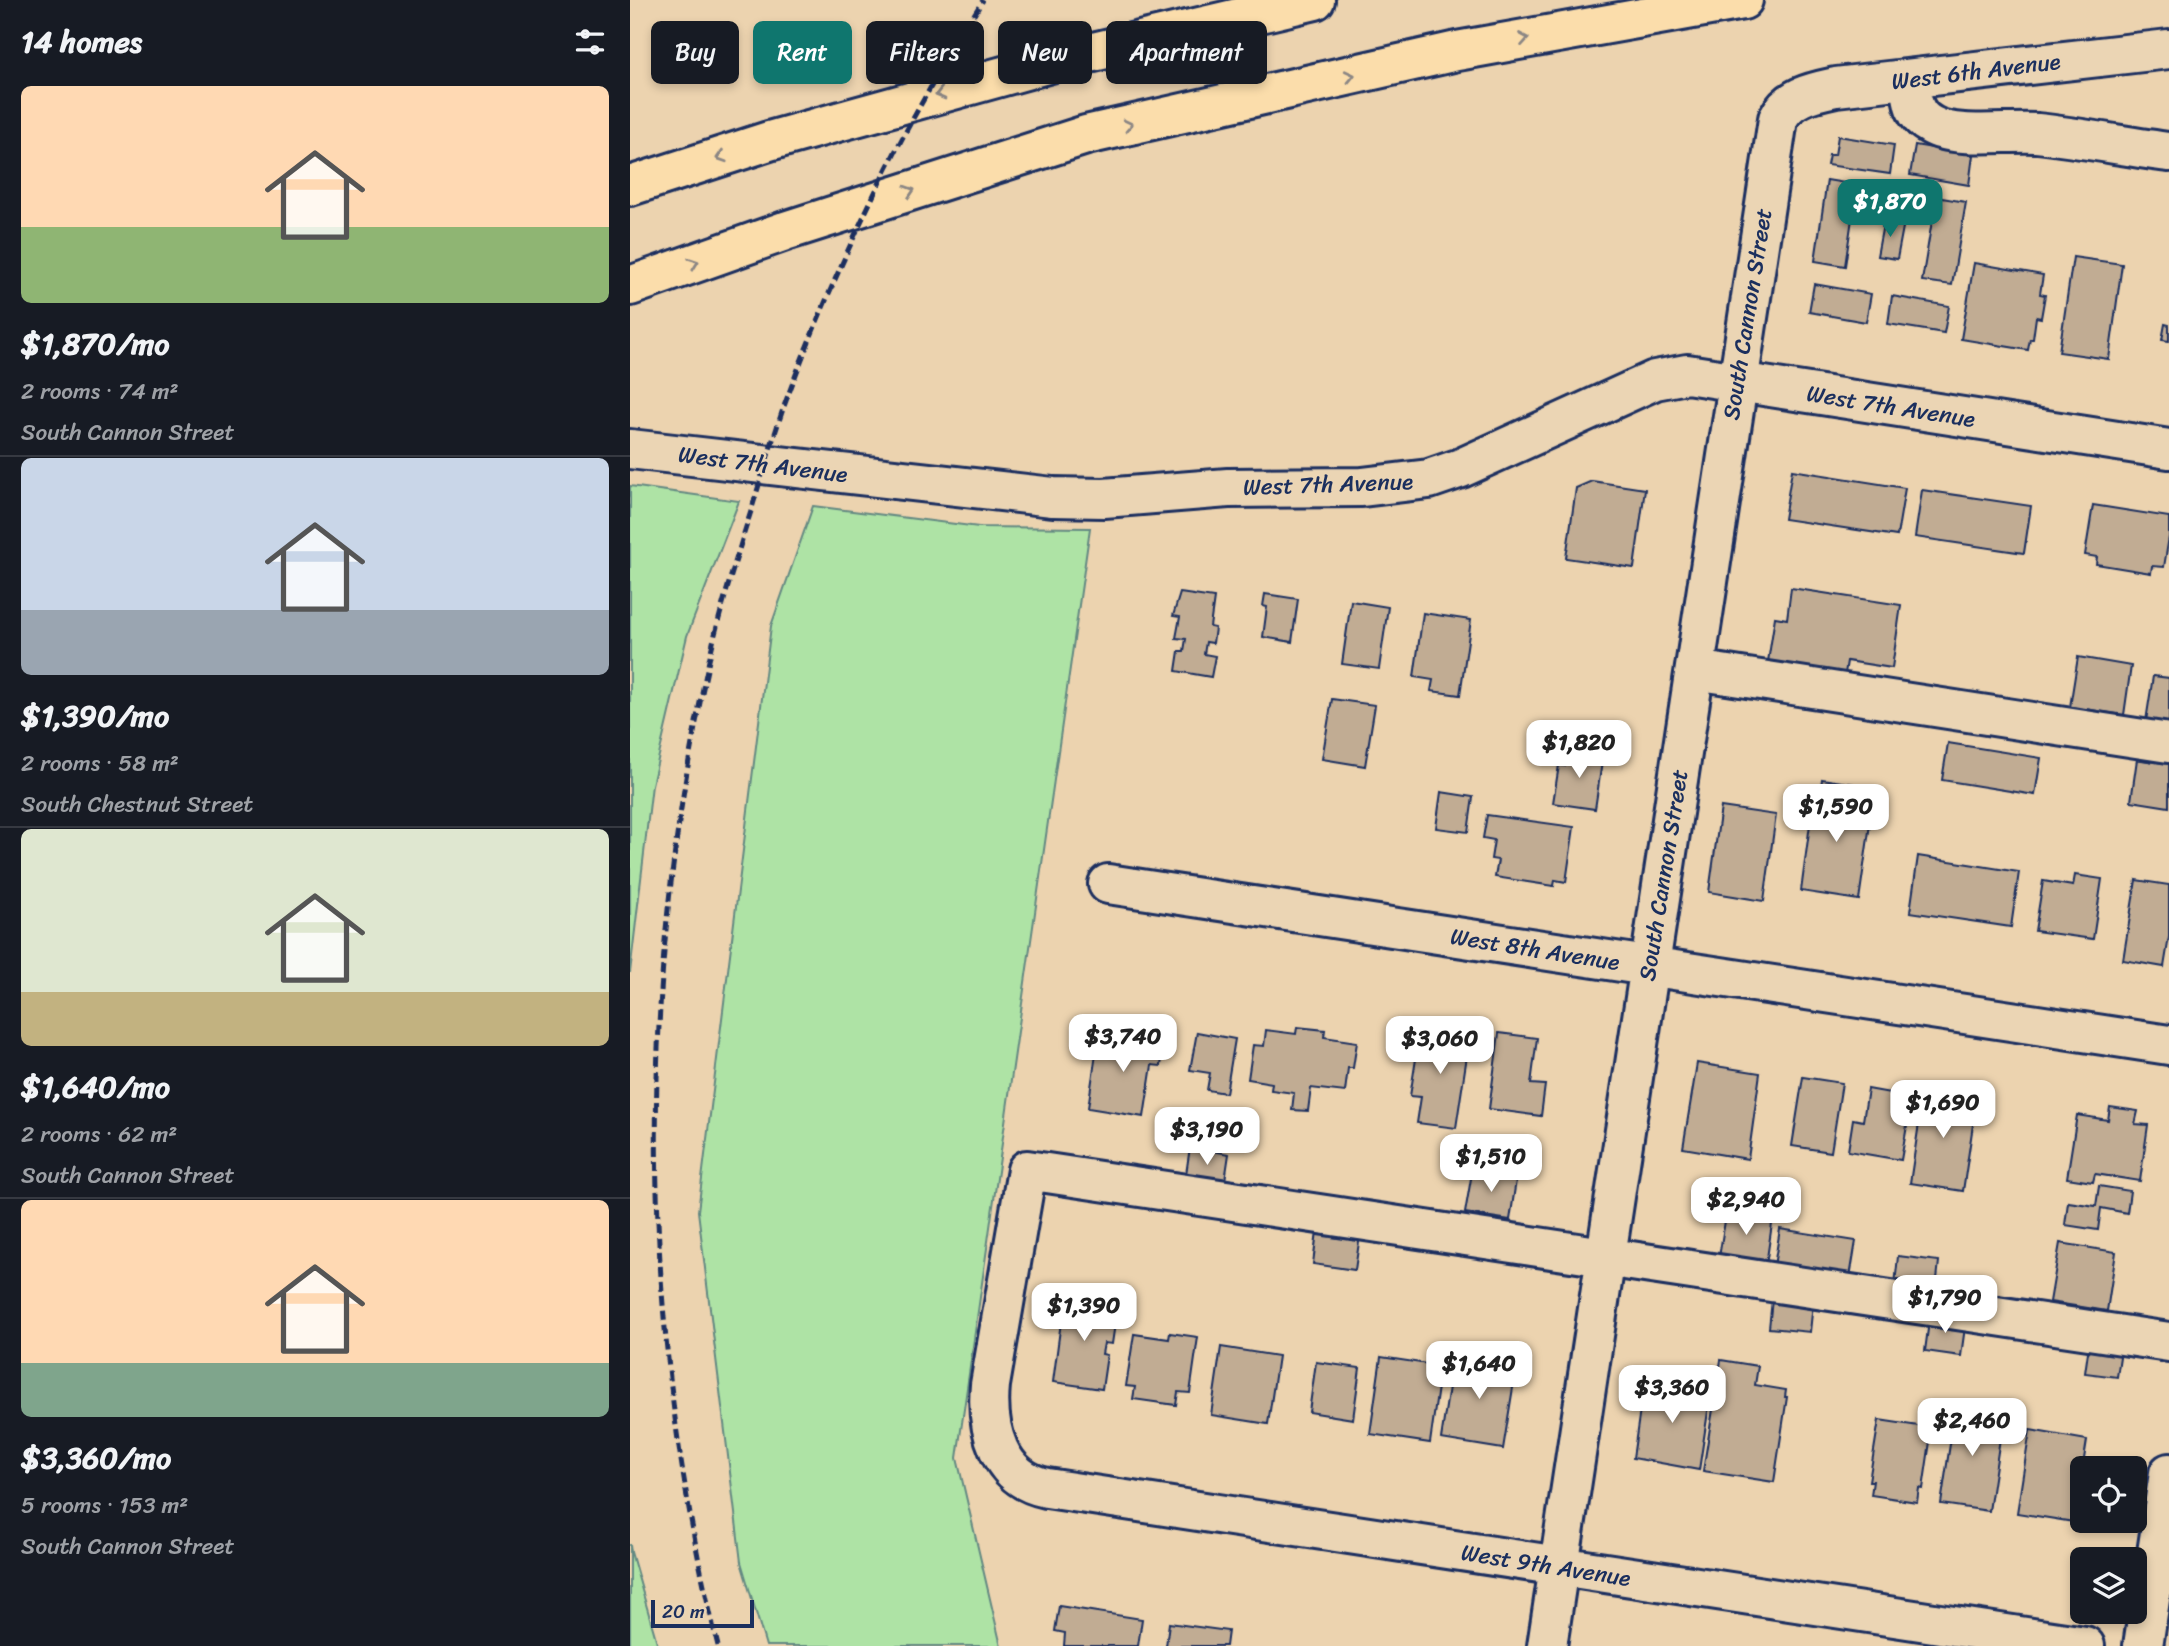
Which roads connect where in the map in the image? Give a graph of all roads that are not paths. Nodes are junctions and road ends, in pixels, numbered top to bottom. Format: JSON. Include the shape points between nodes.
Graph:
{"nodes":[{"id":1,"x":1315,"y":0,"type":"edge"},
{"id":2,"x":1743,"y":0,"type":"edge"},
{"id":3,"x":2169,"y":49,"type":"edge"},
{"id":4,"x":1909,"y":79,"type":"junction"},
{"id":5,"x":1786,"y":106,"type":"joint"},
{"id":6,"x":2169,"y":152,"type":"edge"},
{"id":7,"x":630,"y":186,"type":"edge"},
{"id":8,"x":630,"y":286,"type":"edge"},
{"id":9,"x":1737,"y":381,"type":"junction"},
{"id":10,"x":630,"y":449,"type":"edge"},
{"id":11,"x":2169,"y":449,"type":"edge"},
{"id":12,"x":1695,"y":670,"type":"junction"},
{"id":13,"x":2169,"y":743,"type":"edge"},
{"id":14,"x":1108,"y":884,"type":"dead end"},
{"id":15,"x":1649,"y":966,"type":"junction"},
{"id":16,"x":2169,"y":1045,"type":"edge"},
{"id":17,"x":1606,"y":1256,"type":"junction"},
{"id":18,"x":2169,"y":1342,"type":"edge"},
{"id":19,"x":2169,"y":1473,"type":"edge"},
{"id":20,"x":1559,"y":1567,"type":"junction"},
{"id":21,"x":1547,"y":1646,"type":"edge"},
{"id":22,"x":2085,"y":1646,"type":"edge"},
{"id":23,"x":2143,"y":1646,"type":"edge"}],
"edges":[{"from":1,"to":7,"type":"highway","one_way":true,"via":[[1059,61],[769,141]]},
{"from":8,"to":2,"type":"highway","one_way":true,"via":[[1086,135],[1457,51]]},
{"from":3,"to":4,"type":"street","name":"West 6th Avenue"},
{"from":4,"to":5,"type":"street","name":"West 6th Avenue","via":[[1823,90]]},
{"from":4,"to":6,"type":"street","via":[[1916,111],[1938,129],[2033,133]]},
{"from":5,"to":9,"type":"street","name":"South Cannon Street","via":[[1775,135]]},
{"from":9,"to":10,"type":"street","name":"West 7th Avenue","via":[[1666,376],[1461,468],[1429,479],[1362,487],[1053,497]]},
{"from":9,"to":11,"type":"street","name":"West 7th Avenue"},
{"from":9,"to":12,"type":"street","name":"South Cannon Street"},
{"from":12,"to":13,"type":"street"},
{"from":12,"to":15,"type":"street","name":"South Cannon Street"},
{"from":14,"to":15,"type":"street","name":"West 8th Avenue"},
{"from":15,"to":16,"type":"street","name":"West 8th Avenue"},
{"from":15,"to":17,"type":"street","name":"South Cannon Street"},
{"from":17,"to":18,"type":"street"},
{"from":17,"to":20,"type":"street","name":"South Cannon Street"},
{"from":17,"to":20,"type":"street","name":"West 9th Avenue","via":[[1027,1170],[989,1396],[992,1430],[1004,1460],[1027,1483]]},
{"from":19,"to":23,"type":"street"},
{"from":20,"to":21,"type":"street","name":"South Cannon Street"},
{"from":20,"to":22,"type":"street","name":"West 9th Avenue"}]}
